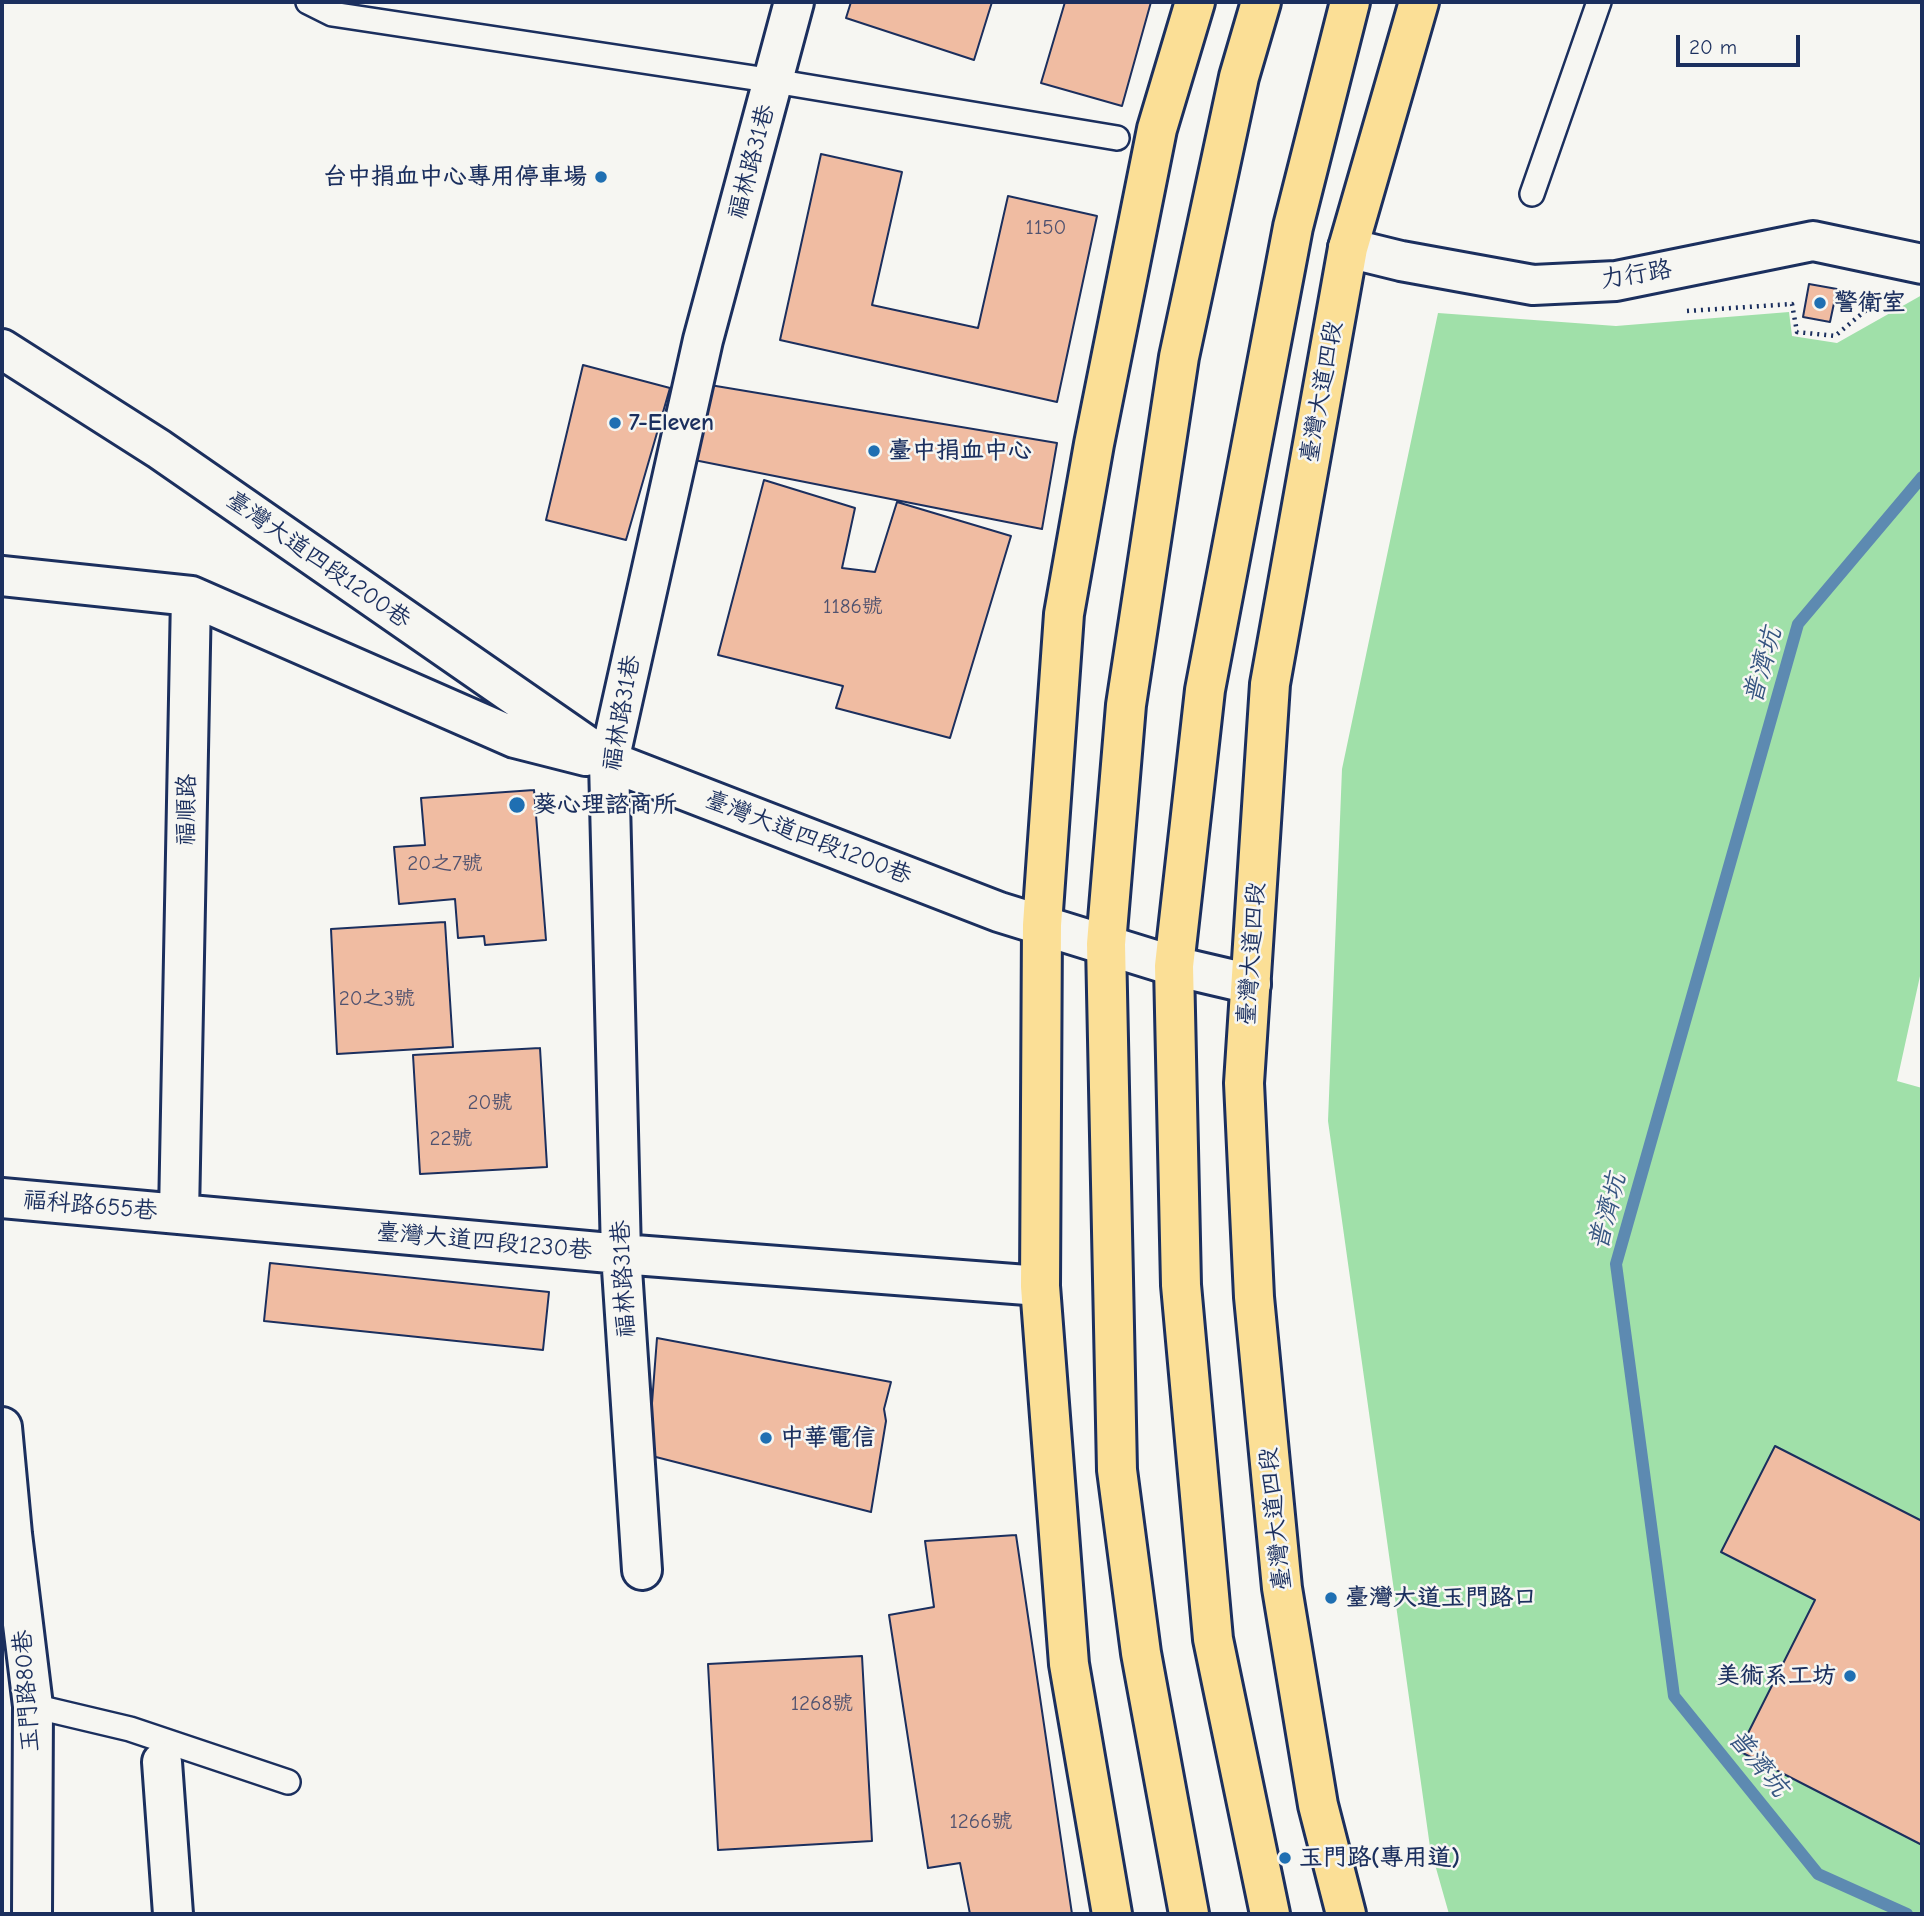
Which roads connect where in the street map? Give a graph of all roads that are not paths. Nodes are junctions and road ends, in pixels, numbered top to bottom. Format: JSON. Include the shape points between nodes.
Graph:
{"nodes":[{"id":1,"x":308,"y":2,"type":"edge"},
{"id":2,"x":794,"y":2,"type":"edge"},
{"id":3,"x":1195,"y":2,"type":"edge"},
{"id":4,"x":1261,"y":2,"type":"edge"},
{"id":5,"x":1350,"y":2,"type":"edge"},
{"id":6,"x":1419,"y":2,"type":"edge"},
{"id":7,"x":1599,"y":2,"type":"edge"},
{"id":8,"x":774,"y":81,"type":"junction"},
{"id":9,"x":1117,"y":138,"type":"dead end"},
{"id":10,"x":1532,"y":194,"type":"dead end"},
{"id":11,"x":1348,"y":248,"type":"junction"},
{"id":12,"x":1922,"y":264,"type":"edge"},
{"id":13,"x":2,"y":349,"type":"edge"},
{"id":14,"x":2,"y":576,"type":"edge"},
{"id":15,"x":191,"y":596,"type":"junction"},
{"id":16,"x":609,"y":761,"type":"junction"},
{"id":17,"x":1042,"y":925,"type":"junction"},
{"id":18,"x":1106,"y":944,"type":"junction"},
{"id":19,"x":1174,"y":966,"type":"junction"},
{"id":20,"x":1251,"y":984,"type":"junction"},
{"id":21,"x":2,"y":1198,"type":"edge"},
{"id":22,"x":179,"y":1214,"type":"junction"},
{"id":23,"x":621,"y":1254,"type":"junction"},
{"id":24,"x":1040,"y":1286,"type":"junction"},
{"id":25,"x":2,"y":1427,"type":"edge"},
{"id":26,"x":642,"y":1570,"type":"dead end"},
{"id":27,"x":22,"y":1729,"type":"edge"},
{"id":28,"x":162,"y":1762,"type":"dead end"},
{"id":29,"x":288,"y":1782,"type":"dead end"},
{"id":30,"x":32,"y":1914,"type":"edge"},
{"id":31,"x":173,"y":1914,"type":"edge"},
{"id":32,"x":1112,"y":1914,"type":"edge"},
{"id":33,"x":1189,"y":1914,"type":"edge"},
{"id":34,"x":1270,"y":1914,"type":"edge"},
{"id":35,"x":1346,"y":1914,"type":"edge"}],
"edges":[{"from":1,"to":8,"type":"lane","via":[[332,14]]},
{"from":2,"to":8,"type":"street","name":"福林路31巷"},
{"from":3,"to":17,"type":"main road","via":[[1157,129],[1064,614]]},
{"from":4,"to":18,"type":"main road","via":[[1239,78],[1179,357],[1126,705]]},
{"from":5,"to":19,"type":"main road","via":[[1293,227],[1205,690]]},
{"from":6,"to":11,"type":"main road","name":"臺灣大道四段"},
{"from":7,"to":10,"type":"lane"},
{"from":8,"to":9,"type":"lane"},
{"from":8,"to":16,"type":"street","name":"福林路31巷","via":[[702,340]]},
{"from":11,"to":12,"type":"street","name":"力行路","via":[[1533,285],[1616,281],[1813,241]]},
{"from":11,"to":20,"type":"main road","name":"臺灣大道四段","via":[[1270,684]]},
{"from":13,"to":16,"type":"street","name":"臺灣大道四段1200巷","via":[[159,449]]},
{"from":14,"to":15,"type":"street"},
{"from":15,"to":16,"type":"street","via":[[514,738]]},
{"from":15,"to":22,"type":"street","name":"福順路"},
{"from":16,"to":17,"type":"street","name":"臺灣大道四段1200巷"},
{"from":16,"to":23,"type":"street","name":"福林路31巷"},
{"from":17,"to":18,"type":"street","name":"臺灣大道四段1200巷"},
{"from":17,"to":24,"type":"main road"},
{"from":18,"to":19,"type":"street","name":"臺灣大道四段1200巷"},
{"from":18,"to":33,"type":"main road","via":[[1117,1470],[1140,1653]]},
{"from":19,"to":20,"type":"street","name":"臺灣大道四段1200巷"},
{"from":19,"to":34,"type":"main road","via":[[1181,1285],[1213,1639]]},
{"from":20,"to":35,"type":"main road","name":"臺灣大道四段","via":[[1244,1083],[1254,1297],[1282,1588],[1318,1805]]},
{"from":21,"to":22,"type":"street","name":"福科路655巷"},
{"from":22,"to":23,"type":"street","name":"臺灣大道四段1230巷"},
{"from":23,"to":24,"type":"street","name":"臺灣大道四段1230巷"},
{"from":23,"to":26,"type":"street","name":"福林路31巷"},
{"from":24,"to":32,"type":"main road","via":[[1069,1664]]},
{"from":25,"to":27,"type":"street","name":"玉門路80巷"},
{"from":27,"to":29,"type":"lane","via":[[130,1729]]},
{"from":27,"to":30,"type":"street","name":"玉門路80巷"},
{"from":28,"to":31,"type":"street"}]}
